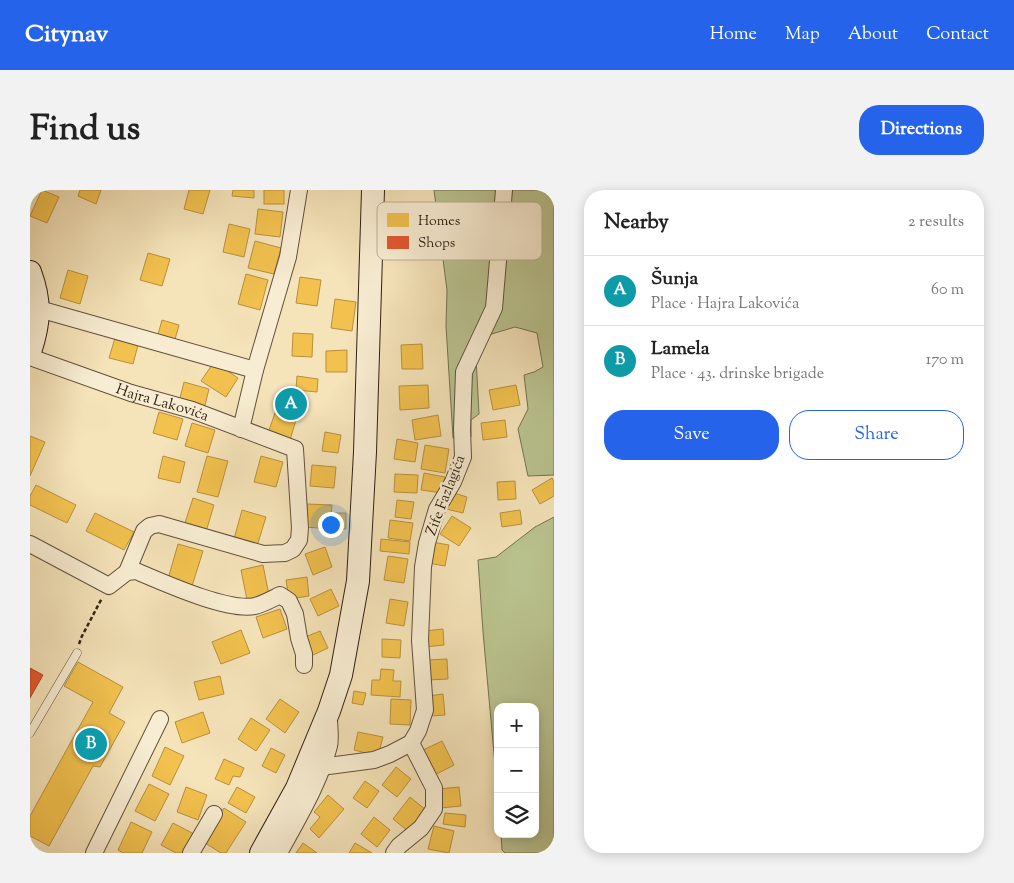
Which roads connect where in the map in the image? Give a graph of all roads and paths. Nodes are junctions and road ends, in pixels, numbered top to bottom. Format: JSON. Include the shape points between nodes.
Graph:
{"nodes":[{"id":1,"x":299,"y":190,"type":"edge"},
{"id":2,"x":373,"y":190,"type":"edge"},
{"id":3,"x":498,"y":260,"type":"edge"},
{"id":4,"x":30,"y":272,"type":"edge"},
{"id":5,"x":39,"y":308,"type":"junction"},
{"id":6,"x":30,"y":352,"type":"edge"},
{"id":7,"x":30,"y":358,"type":"edge"},
{"id":8,"x":255,"y":370,"type":"junction"},
{"id":9,"x":241,"y":429,"type":"junction"},
{"id":10,"x":30,"y":544,"type":"edge"},
{"id":11,"x":127,"y":572,"type":"junction"},
{"id":12,"x":109,"y":586,"type":"junction"},
{"id":13,"x":77,"y":653,"type":"joint"},
{"id":14,"x":304,"y":665,"type":"dead end"},
{"id":15,"x":329,"y":711,"type":"junction"},
{"id":16,"x":160,"y":719,"type":"dead end"},
{"id":17,"x":30,"y":734,"type":"edge"},
{"id":18,"x":411,"y":743,"type":"junction"},
{"id":19,"x":321,"y":767,"type":"junction"},
{"id":20,"x":214,"y":814,"type":"dead end"},
{"id":21,"x":94,"y":853,"type":"edge"},
{"id":22,"x":190,"y":853,"type":"edge"},
{"id":23,"x":261,"y":853,"type":"edge"},
{"id":24,"x":280,"y":853,"type":"edge"},
{"id":25,"x":394,"y":853,"type":"edge"}],
"edges":[{"from":1,"to":8,"type":"street","via":[[288,257]]},
{"from":2,"to":15,"type":"street","via":[[358,581],[341,675]]},
{"from":3,"to":18,"type":"street","name":"Zife Fazlagića","via":[[494,308],[464,372],[462,457],[437,509],[427,543],[420,640],[425,710]]},
{"from":4,"to":5,"type":"street"},
{"from":5,"to":6,"type":"street"},
{"from":5,"to":8,"type":"street"},
{"from":7,"to":9,"type":"street","name":"Hajra Lakovića"},
{"from":8,"to":9,"type":"street"},
{"from":9,"to":11,"type":"street","name":"Hajra Lakovića","via":[[295,449],[300,528],[299,540],[293,549],[285,553],[263,554],[158,524],[144,531]]},
{"from":10,"to":12,"type":"street"},
{"from":11,"to":12,"type":"street"},
{"from":11,"to":14,"type":"street","via":[[136,571],[201,597],[237,606],[254,606],[280,596],[289,600],[295,614]]},
{"from":12,"to":13,"type":"path","via":[[82,636]]},
{"from":13,"to":17,"type":"lane"},
{"from":15,"to":19,"type":"street","via":[[329,744]]},
{"from":15,"to":23,"type":"street","via":[[297,788]]},
{"from":16,"to":21,"type":"street"},
{"from":18,"to":19,"type":"street","via":[[374,760]]},
{"from":18,"to":25,"type":"street","via":[[434,788],[434,809],[421,828]]},
{"from":19,"to":24,"type":"street","via":[[309,799]]},
{"from":20,"to":22,"type":"street"}]}
